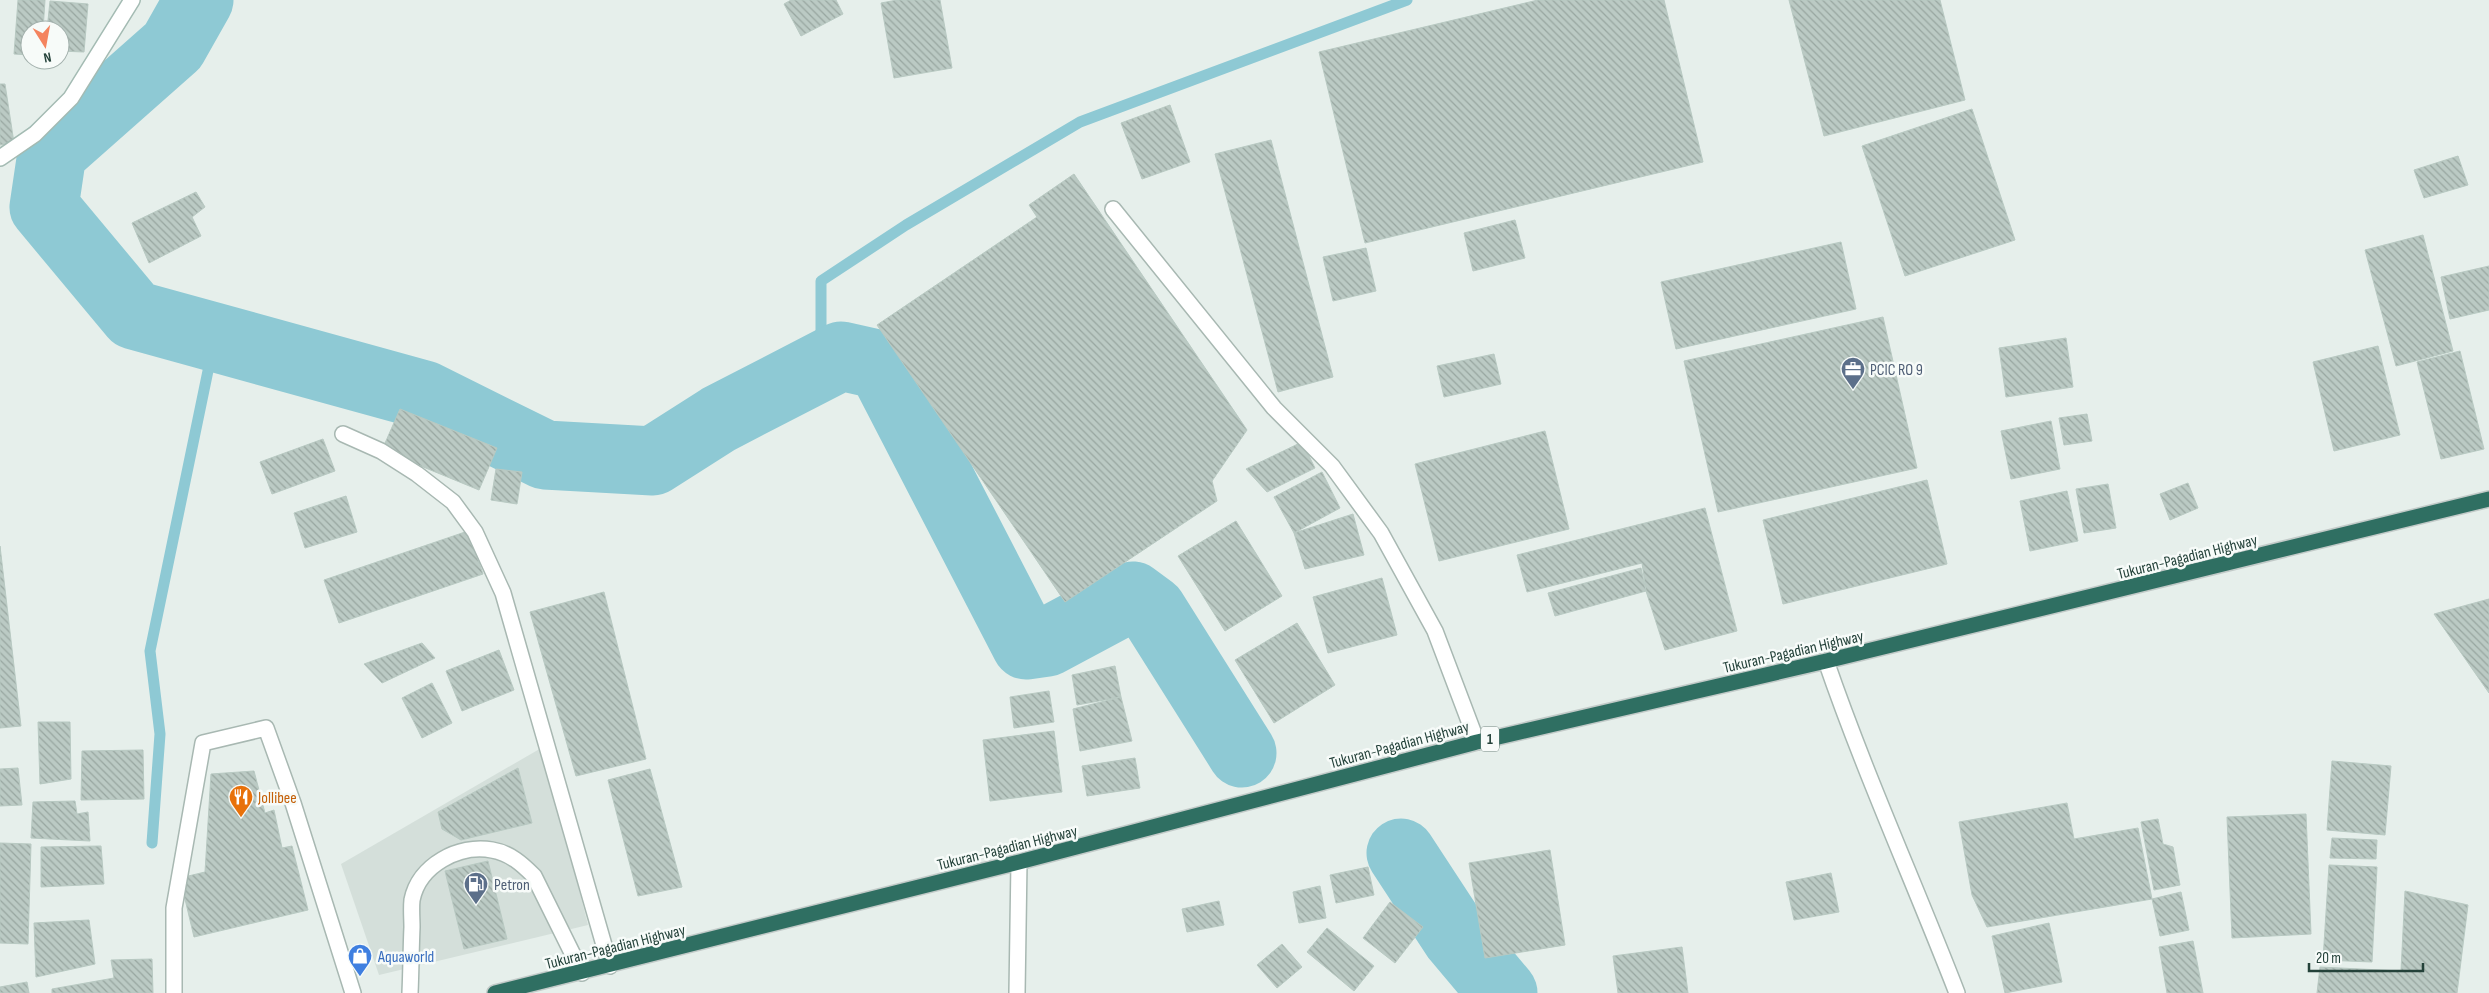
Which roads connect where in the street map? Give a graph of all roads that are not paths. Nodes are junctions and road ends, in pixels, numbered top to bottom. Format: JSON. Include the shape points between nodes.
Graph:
{"nodes":[{"id":1,"x":132,"y":0,"type":"edge"},
{"id":2,"x":0,"y":158,"type":"edge"},
{"id":3,"x":1113,"y":209,"type":"dead end"},
{"id":4,"x":343,"y":434,"type":"dead end"},
{"id":5,"x":2489,"y":499,"type":"edge"},
{"id":6,"x":1826,"y":661,"type":"junction"},
{"id":7,"x":1476,"y":742,"type":"junction"},
{"id":8,"x":1019,"y":862,"type":"junction"},
{"id":9,"x":610,"y":966,"type":"junction"},
{"id":10,"x":582,"y":973,"type":"junction"},
{"id":11,"x":174,"y":993,"type":"edge"},
{"id":12,"x":354,"y":993,"type":"edge"},
{"id":13,"x":410,"y":993,"type":"edge"},
{"id":14,"x":495,"y":993,"type":"edge"},
{"id":15,"x":1017,"y":993,"type":"edge"},
{"id":16,"x":1957,"y":993,"type":"edge"}],
"edges":[{"from":1,"to":2,"type":"street","via":[[71,98],[35,134]]},
{"from":3,"to":7,"type":"street","via":[[1274,408],[1332,466],[1381,533],[1435,631]]},
{"from":4,"to":9,"type":"street","via":[[381,451],[418,474],[453,502],[475,532],[502,593]]},
{"from":5,"to":6,"type":"highway","name":"Tukuran-Pagadian Highway","number":"1"},
{"from":6,"to":7,"type":"highway","name":"Tukuran-Pagadian Highway","number":"1"},
{"from":6,"to":16,"type":"street","via":[[1851,733]]},
{"from":7,"to":8,"type":"highway","name":"Tukuran-Pagadian Highway","number":"1"},
{"from":8,"to":9,"type":"highway","name":"Tukuran-Pagadian Highway","number":"1"},
{"from":8,"to":15,"type":"street"},
{"from":9,"to":10,"type":"highway","name":"Tukuran-Pagadian Highway","number":"1"},
{"from":10,"to":13,"type":"street","via":[[534,876],[509,855],[477,849],[460,851],[444,858],[419,884],[412,900]]},
{"from":10,"to":14,"type":"highway","name":"Tukuran-Pagadian Highway","number":"1"},
{"from":11,"to":12,"type":"street","via":[[174,908],[203,743],[266,728]]}]}
